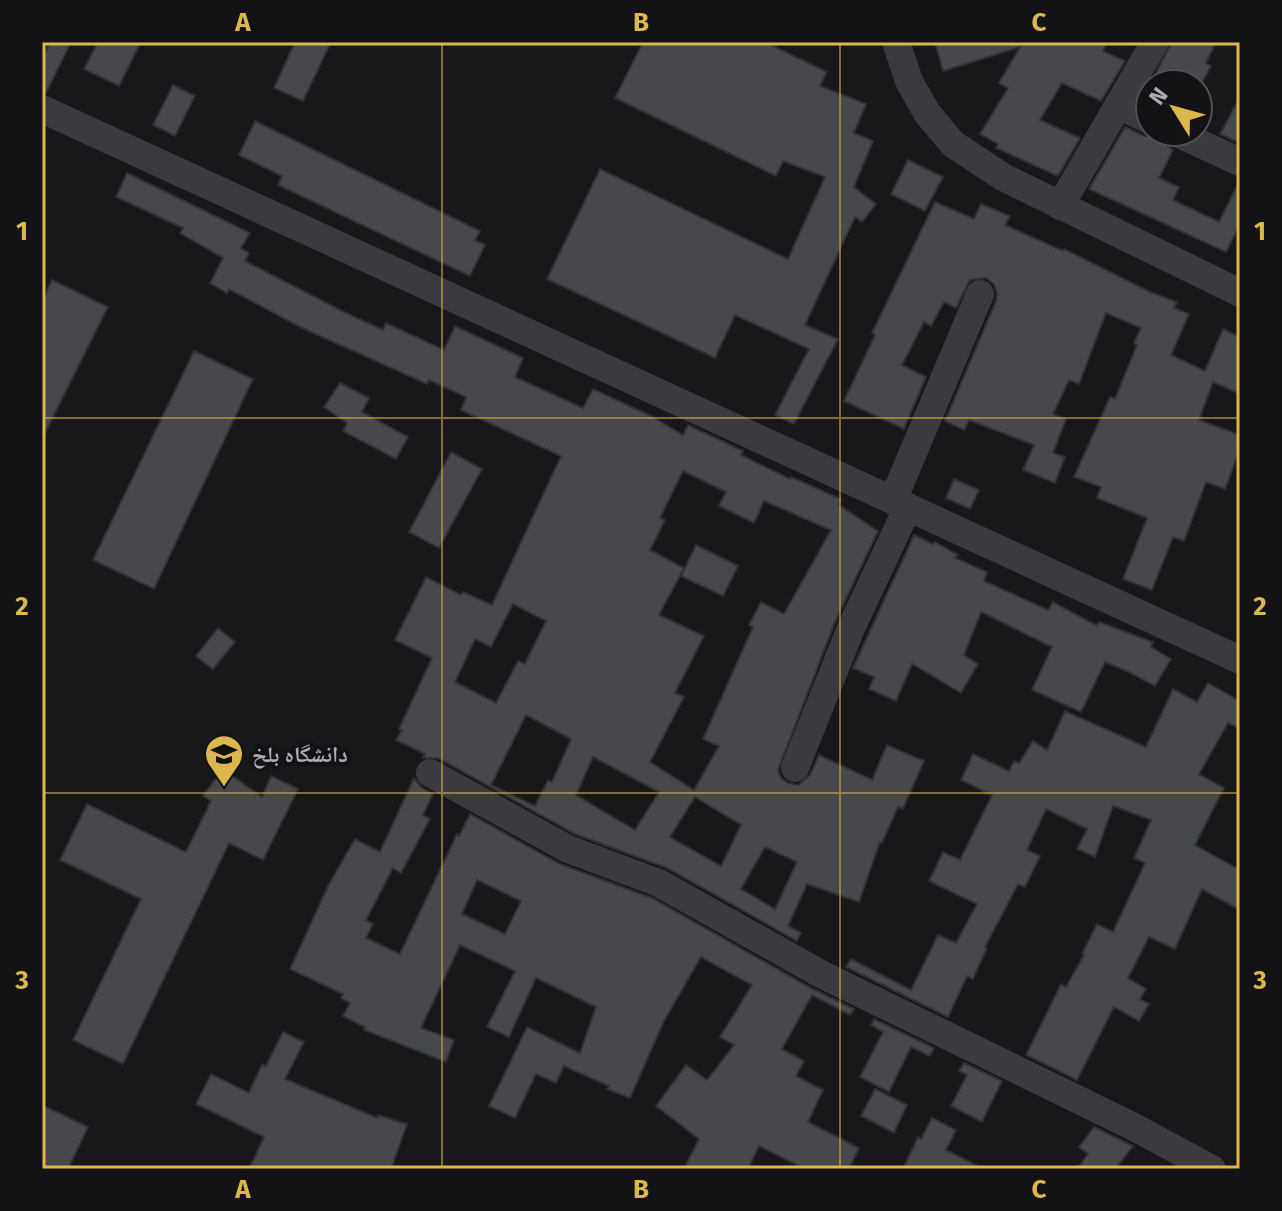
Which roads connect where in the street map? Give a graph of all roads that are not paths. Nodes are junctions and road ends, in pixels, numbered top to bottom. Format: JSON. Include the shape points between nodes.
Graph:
{"nodes":[{"id":1,"x":896,"y":42,"type":"edge"},
{"id":2,"x":1155,"y":42,"type":"edge"},
{"id":3,"x":1118,"y":105,"type":"junction"},
{"id":4,"x":42,"y":109,"type":"edge"},
{"id":5,"x":1134,"y":112,"type":"edge"},
{"id":6,"x":1212,"y":148,"type":"edge"},
{"id":7,"x":1239,"y":160,"type":"edge"},
{"id":8,"x":1060,"y":206,"type":"junction"},
{"id":9,"x":1240,"y":293,"type":"edge"},
{"id":10,"x":980,"y":294,"type":"dead end"},
{"id":11,"x":900,"y":504,"type":"junction"},
{"id":12,"x":1240,"y":660,"type":"edge"},
{"id":13,"x":795,"y":768,"type":"dead end"},
{"id":14,"x":430,"y":773,"type":"dead end"},
{"id":15,"x":1212,"y":1169,"type":"edge"}],
"edges":[{"from":1,"to":8,"type":"street","via":[[915,92],[953,144]]},
{"from":2,"to":3,"type":"street"},
{"from":3,"to":5,"type":"street"},
{"from":3,"to":8,"type":"street"},
{"from":4,"to":11,"type":"street"},
{"from":6,"to":7,"type":"street"},
{"from":8,"to":9,"type":"street"},
{"from":10,"to":11,"type":"street"},
{"from":11,"to":12,"type":"street"},
{"from":11,"to":13,"type":"street"},
{"from":14,"to":15,"type":"street","via":[[568,849],[659,883],[819,973]]}]}
